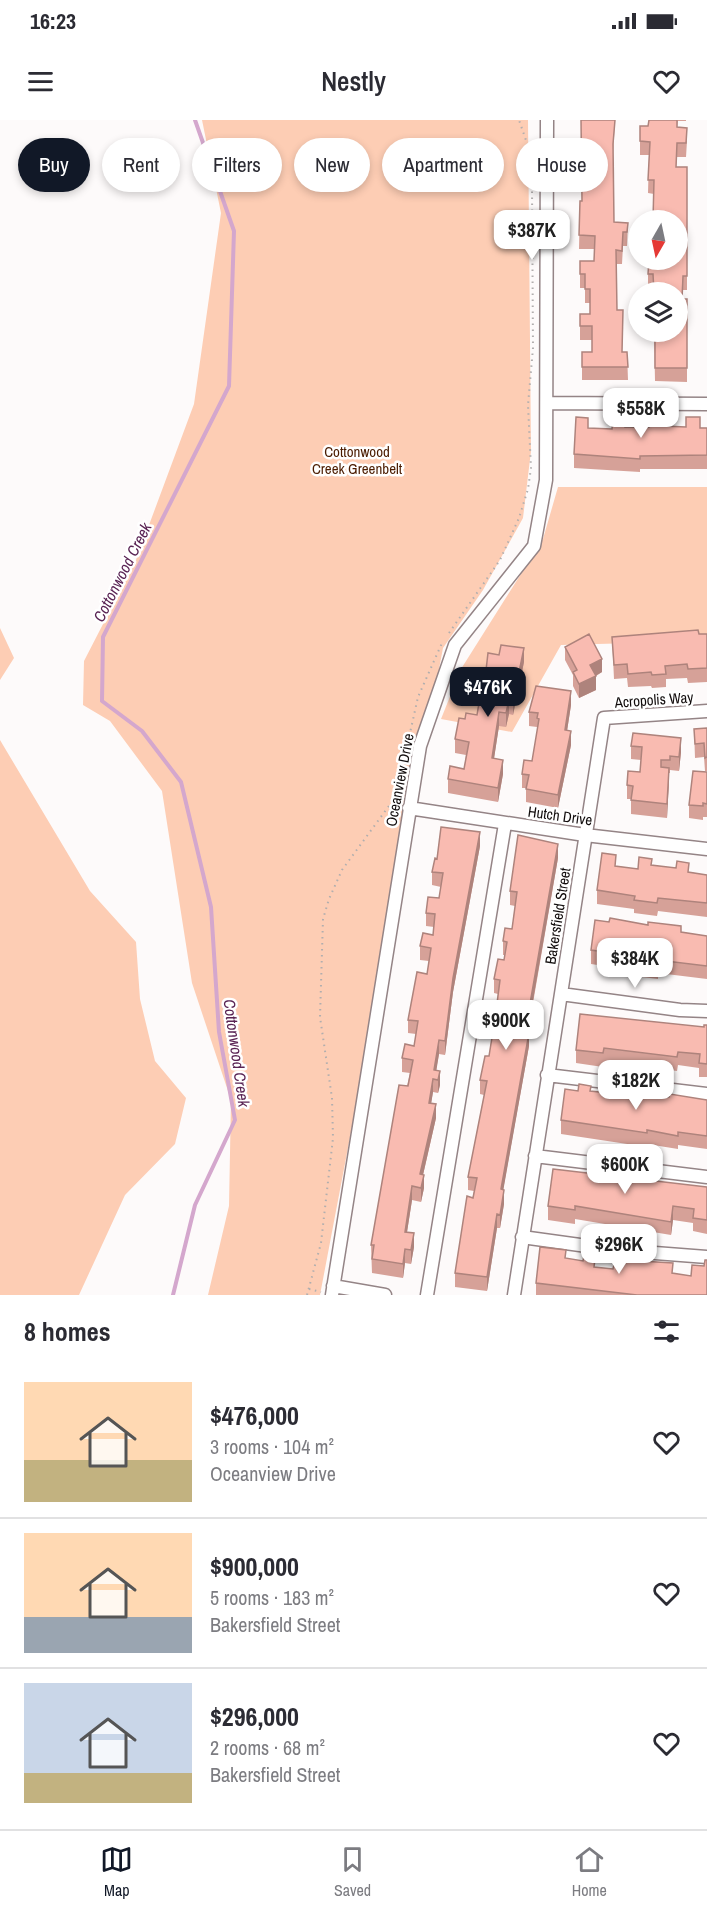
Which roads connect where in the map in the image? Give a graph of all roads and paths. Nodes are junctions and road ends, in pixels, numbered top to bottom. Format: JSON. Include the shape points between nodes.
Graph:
{"nodes":[{"id":1,"x":547,"y":120,"type":"edge"},
{"id":2,"x":547,"y":403,"type":"junction"},
{"id":3,"x":707,"y":404,"type":"edge"},
{"id":4,"x":707,"y":711,"type":"edge"},
{"id":5,"x":604,"y":718,"type":"joint"},
{"id":6,"x":409,"y":808,"type":"junction"},
{"id":7,"x":505,"y":824,"type":"junction"},
{"id":8,"x":585,"y":835,"type":"junction"},
{"id":9,"x":707,"y":849,"type":"edge"},
{"id":10,"x":561,"y":994,"type":"junction"},
{"id":11,"x":707,"y":1011,"type":"edge"},
{"id":12,"x":547,"y":1075,"type":"junction"},
{"id":13,"x":707,"y":1094,"type":"edge"},
{"id":14,"x":536,"y":1156,"type":"junction"},
{"id":15,"x":707,"y":1177,"type":"edge"},
{"id":16,"x":522,"y":1237,"type":"junction"},
{"id":17,"x":707,"y":1257,"type":"edge"},
{"id":18,"x":309,"y":1289,"type":"dead end"},
{"id":19,"x":332,"y":1290,"type":"edge"},
{"id":20,"x":319,"y":1292,"type":"dead end"},
{"id":21,"x":386,"y":1295,"type":"edge"},
{"id":22,"x":426,"y":1295,"type":"edge"},
{"id":23,"x":514,"y":1295,"type":"edge"}],
"edges":[{"from":1,"to":2,"type":"street","name":"Oceanview Drive"},
{"from":2,"to":3,"type":"street"},
{"from":2,"to":6,"type":"street","name":"Oceanview Drive","via":[[546,480],[534,546],[455,645],[420,746]]},
{"from":4,"to":5,"type":"street","name":"Acropolis Way"},
{"from":5,"to":8,"type":"street","name":"Bakersfield Street"},
{"from":6,"to":7,"type":"street","name":"Hutch Drive"},
{"from":6,"to":19,"type":"street","name":"Oceanview Drive"},
{"from":7,"to":8,"type":"street","name":"Hutch Drive"},
{"from":7,"to":22,"type":"street"},
{"from":8,"to":9,"type":"street","name":"Hutch Drive"},
{"from":8,"to":10,"type":"street","name":"Bakersfield Street"},
{"from":10,"to":11,"type":"street"},
{"from":10,"to":12,"type":"street","name":"Bakersfield Street"},
{"from":12,"to":13,"type":"street"},
{"from":12,"to":14,"type":"street","name":"Bakersfield Street"},
{"from":14,"to":15,"type":"street"},
{"from":14,"to":16,"type":"street","name":"Bakersfield Street"},
{"from":16,"to":17,"type":"street"},
{"from":16,"to":23,"type":"street","name":"Bakersfield Street"},
{"from":18,"to":20,"type":"path"},
{"from":19,"to":21,"type":"street"}]}
